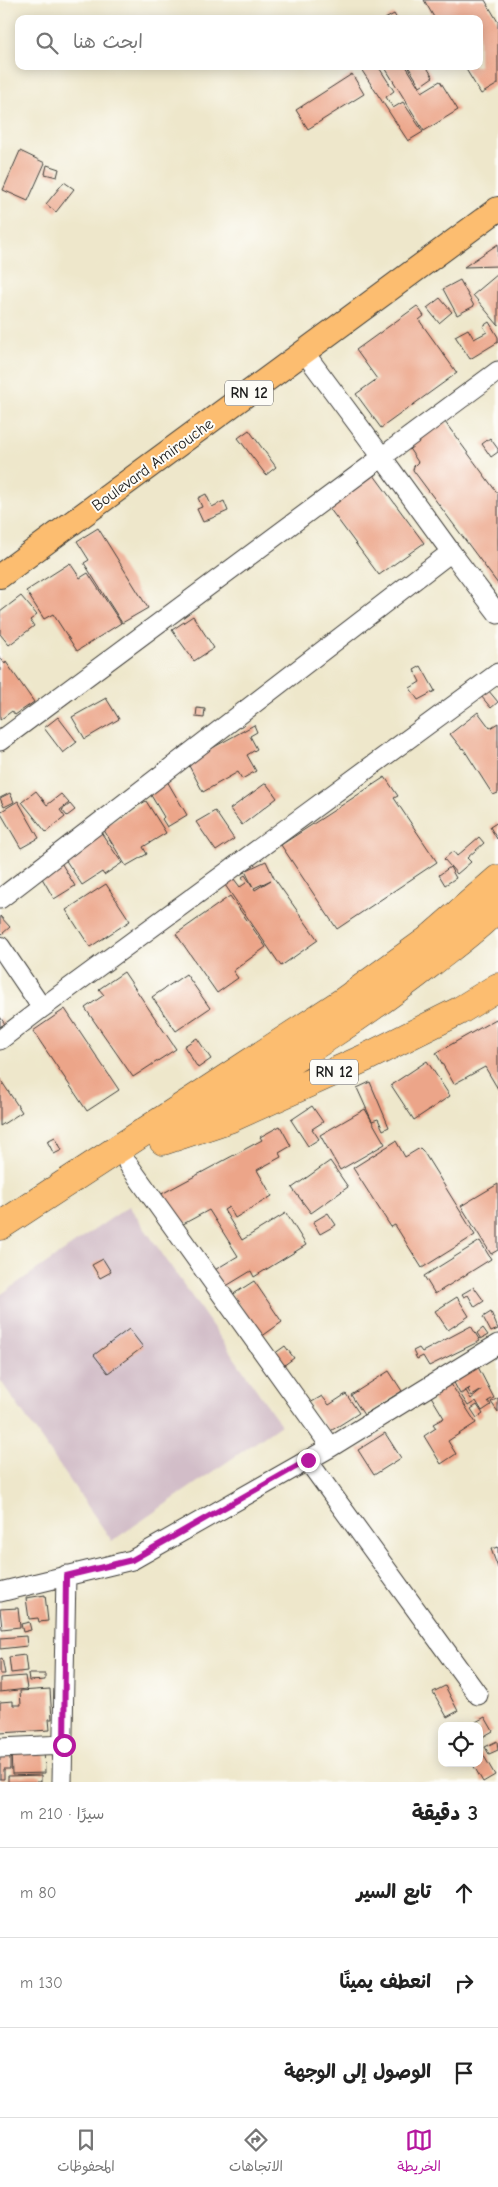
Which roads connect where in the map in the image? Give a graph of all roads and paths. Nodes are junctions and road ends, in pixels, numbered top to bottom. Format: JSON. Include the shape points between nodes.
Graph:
{"nodes":[{"id":1,"x":498,"y":209,"type":"edge"},
{"id":2,"x":304,"y":352,"type":"junction"},
{"id":3,"x":498,"y":371,"type":"edge"},
{"id":4,"x":382,"y":457,"type":"junction"},
{"id":5,"x":451,"y":552,"type":"junction"},
{"id":6,"x":0,"y":576,"type":"edge"},
{"id":7,"x":498,"y":614,"type":"edge"},
{"id":8,"x":498,"y":673,"type":"edge"},
{"id":9,"x":0,"y":741,"type":"edge"},
{"id":10,"x":498,"y":880,"type":"edge"},
{"id":11,"x":0,"y":899,"type":"edge"},
{"id":12,"x":498,"y":907,"type":"edge"},
{"id":13,"x":0,"y":946,"type":"edge"},
{"id":14,"x":498,"y":987,"type":"edge"},
{"id":15,"x":42,"y":1008,"type":"junction"},
{"id":16,"x":0,"y":1040,"type":"edge"},
{"id":17,"x":163,"y":1141,"type":"junction"},
{"id":18,"x":128,"y":1164,"type":"junction"},
{"id":19,"x":0,"y":1226,"type":"edge"},
{"id":20,"x":0,"y":1245,"type":"edge"},
{"id":21,"x":498,"y":1344,"type":"edge"},
{"id":22,"x":331,"y":1447,"type":"junction"},
{"id":23,"x":308,"y":1460,"type":"junction"},
{"id":24,"x":66,"y":1576,"type":"junction"},
{"id":25,"x":0,"y":1592,"type":"edge"},
{"id":26,"x":478,"y":1695,"type":"dead end"},
{"id":27,"x":64,"y":1745,"type":"junction"},
{"id":28,"x":0,"y":1748,"type":"edge"},
{"id":29,"x":62,"y":1782,"type":"edge"}],
"edges":[{"from":1,"to":2,"type":"main road","name":"Boulevard Amirouche","number":"RN 12"},
{"from":2,"to":4,"type":"street"},
{"from":2,"to":6,"type":"main road","name":"Boulevard Amirouche","number":"RN 12"},
{"from":3,"to":4,"type":"street"},
{"from":4,"to":5,"type":"street"},
{"from":4,"to":9,"type":"street"},
{"from":5,"to":7,"type":"street"},
{"from":5,"to":11,"type":"street"},
{"from":8,"to":15,"type":"street"},
{"from":10,"to":19,"type":"highway","via":[[428,940],[341,1003]]},
{"from":12,"to":17,"type":"highway","via":[[398,989]]},
{"from":13,"to":15,"type":"street"},
{"from":14,"to":17,"type":"highway","number":"RN 12","via":[[459,1011],[365,1058],[229,1119]]},
{"from":15,"to":16,"type":"street"},
{"from":17,"to":18,"type":"highway","number":"RN 12"},
{"from":18,"to":20,"type":"highway","number":"RN 12"},
{"from":18,"to":22,"type":"street"},
{"from":21,"to":22,"type":"street"},
{"from":22,"to":23,"type":"street"},
{"from":23,"to":24,"type":"street","via":[[132,1560]]},
{"from":23,"to":26,"type":"street"},
{"from":24,"to":25,"type":"street"},
{"from":24,"to":27,"type":"street"},
{"from":27,"to":28,"type":"street"},
{"from":27,"to":29,"type":"street"}]}
